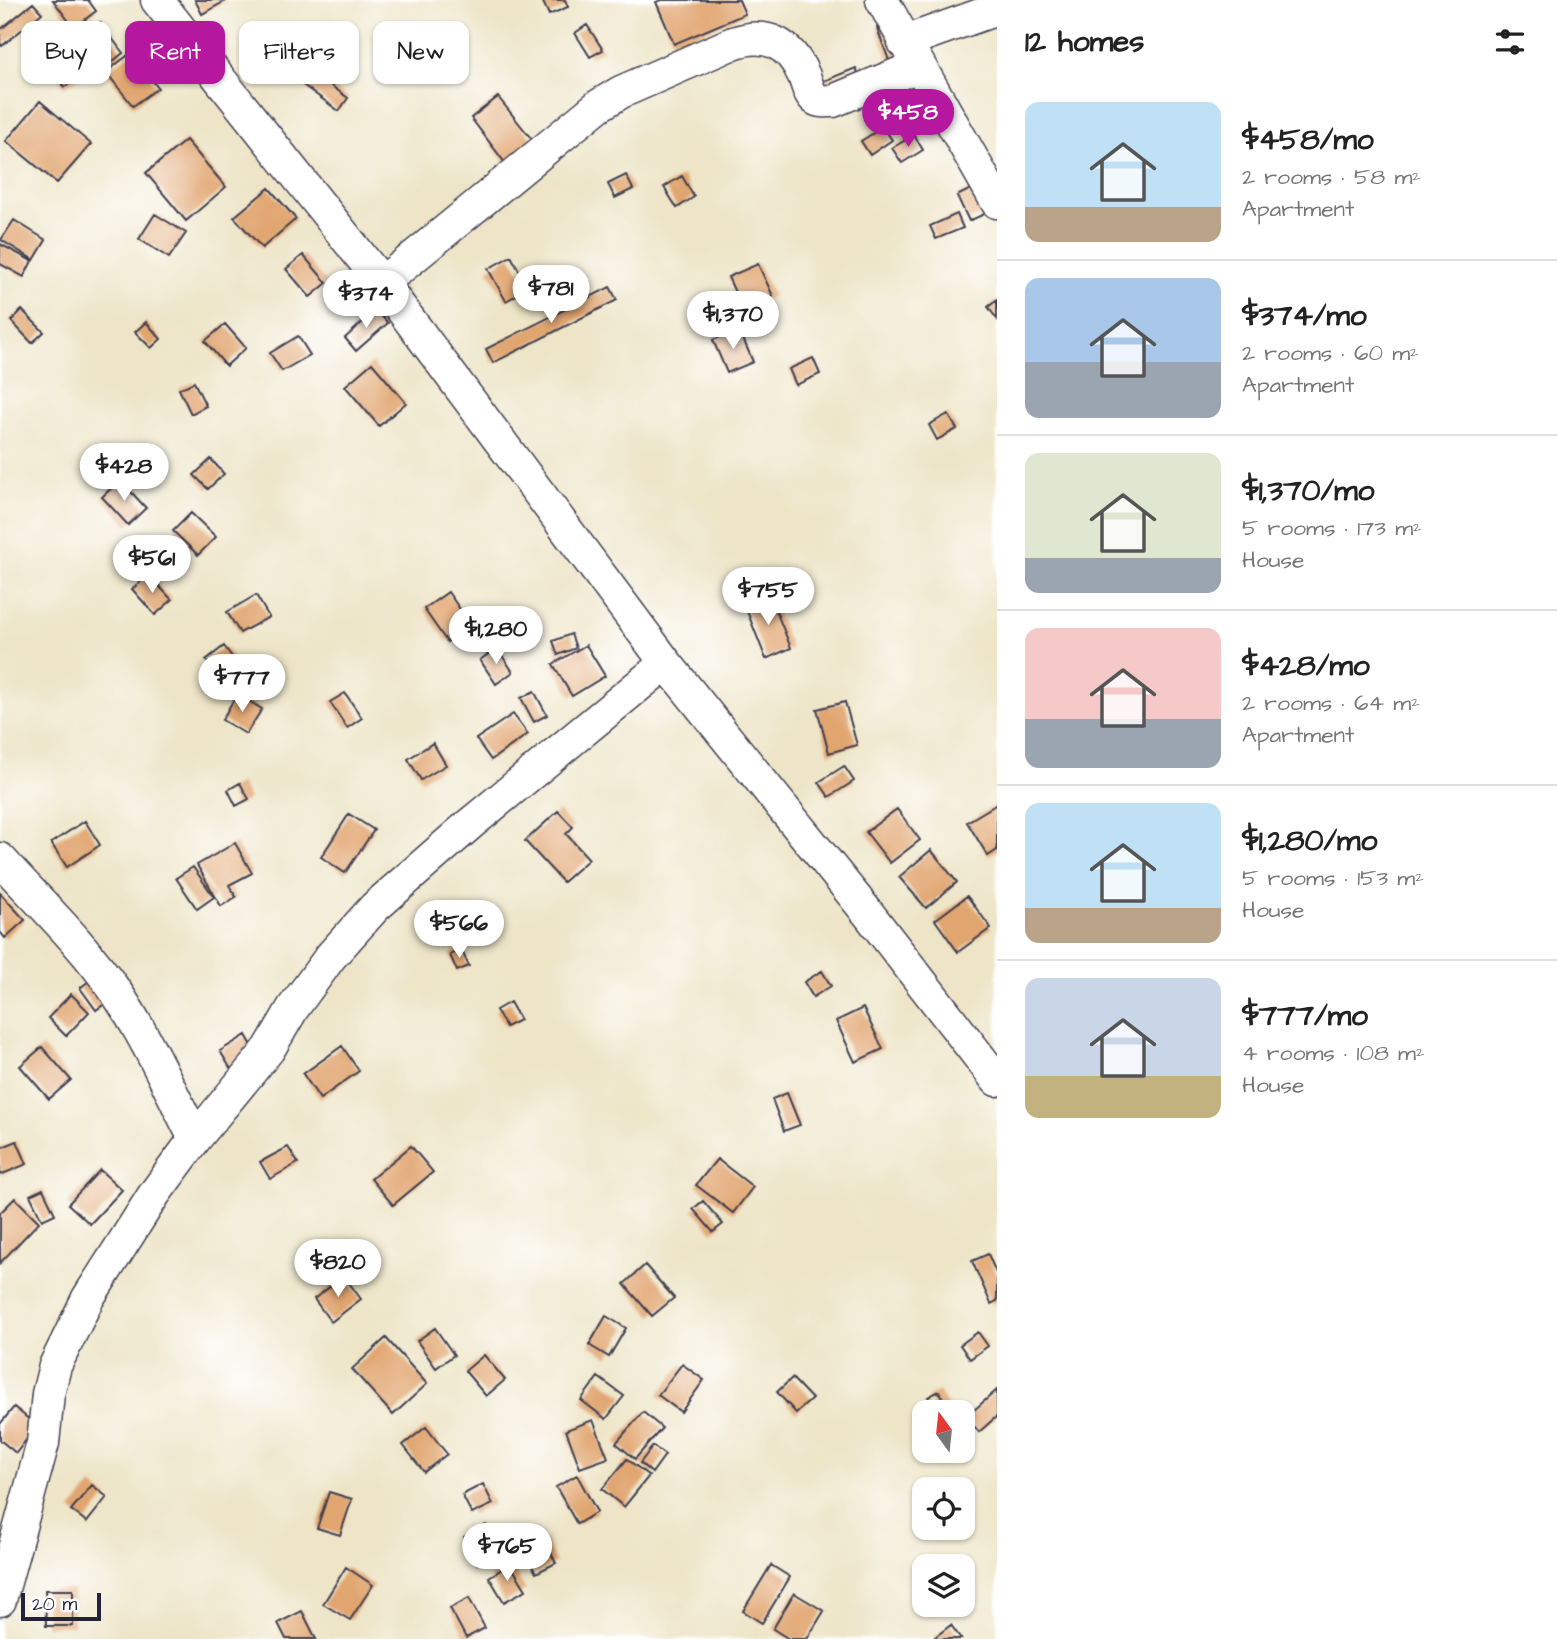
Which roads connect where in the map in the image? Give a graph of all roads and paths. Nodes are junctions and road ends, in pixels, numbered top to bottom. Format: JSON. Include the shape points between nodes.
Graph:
{"nodes":[{"id":1,"x":157,"y":0,"type":"edge"},
{"id":2,"x":882,"y":0,"type":"edge"},
{"id":3,"x":997,"y":9,"type":"edge"},
{"id":4,"x":911,"y":54,"type":"junction"},
{"id":5,"x":997,"y":202,"type":"edge"},
{"id":6,"x":382,"y":283,"type":"junction"},
{"id":7,"x":666,"y":663,"type":"junction"},
{"id":8,"x":0,"y":859,"type":"edge"},
{"id":9,"x":997,"y":1080,"type":"edge"},
{"id":10,"x":195,"y":1139,"type":"junction"},
{"id":11,"x":0,"y":1600,"type":"edge"}],
"edges":[{"from":1,"to":6,"type":"street"},
{"from":2,"to":4,"type":"street"},
{"from":3,"to":4,"type":"street"},
{"from":4,"to":5,"type":"street"},
{"from":4,"to":6,"type":"street","via":[[833,101],[819,101],[798,63],[783,47],[762,37],[733,43],[598,106]]},
{"from":6,"to":7,"type":"street"},
{"from":7,"to":9,"type":"street"},
{"from":7,"to":10,"type":"street","via":[[375,907],[331,956],[269,1049]]},
{"from":8,"to":10,"type":"street","via":[[115,991]]},
{"from":10,"to":11,"type":"street","via":[[88,1298],[55,1366],[43,1443]]}]}
